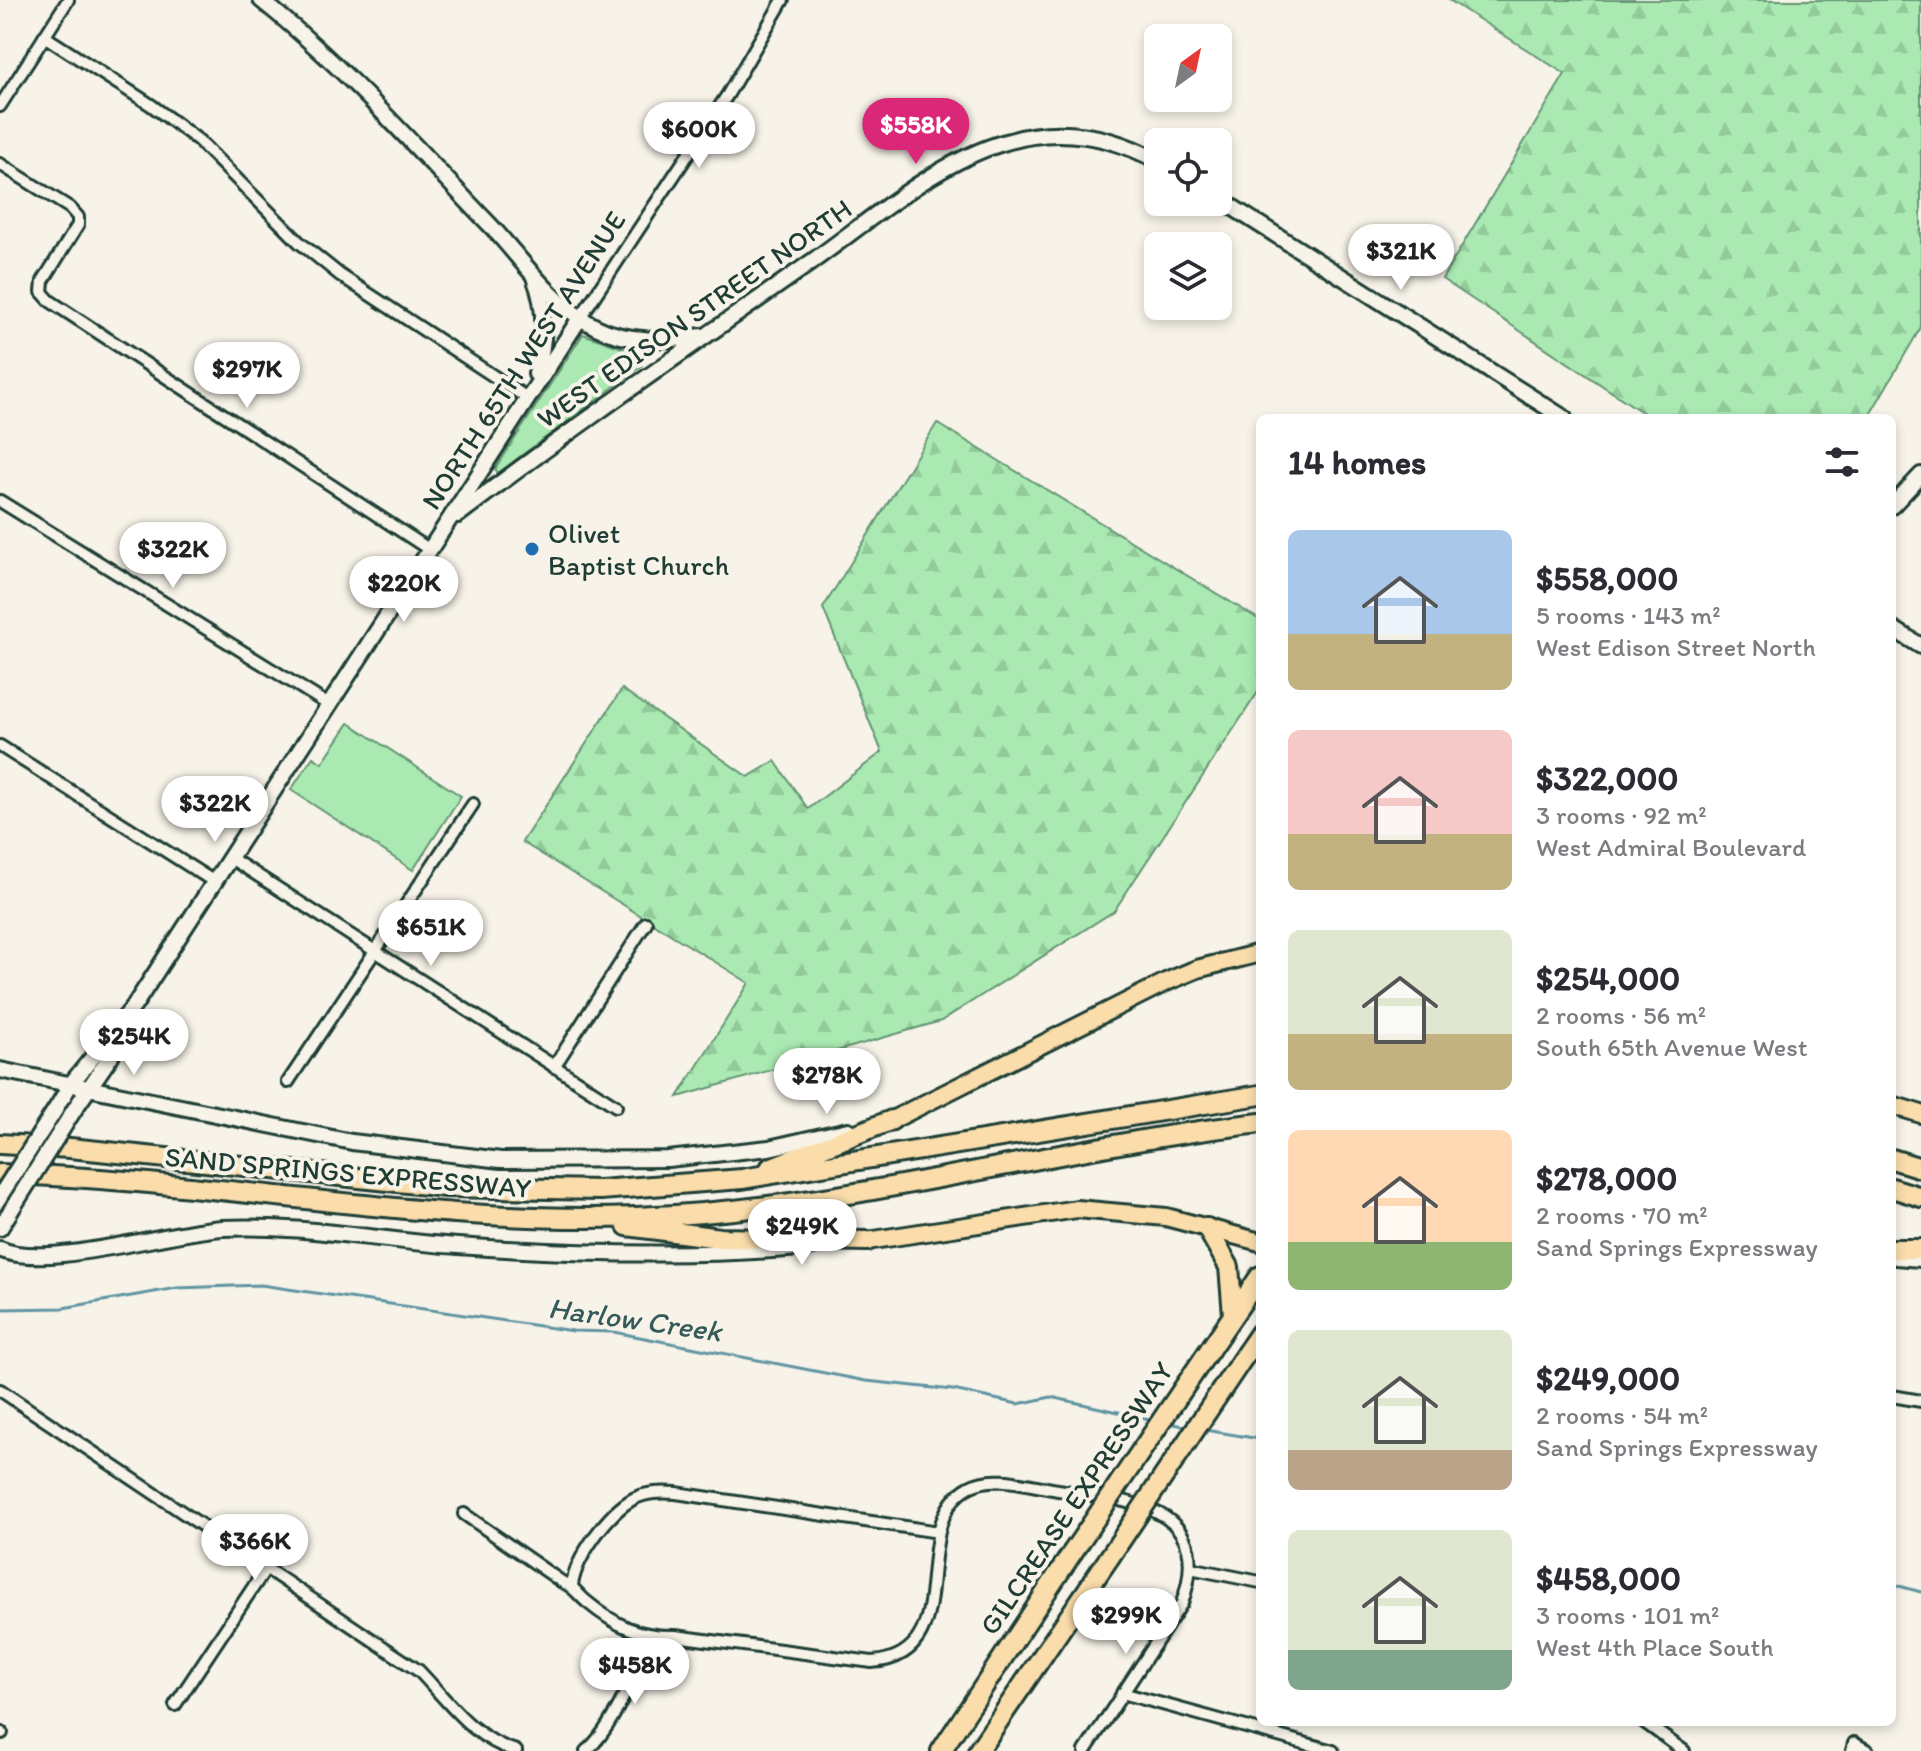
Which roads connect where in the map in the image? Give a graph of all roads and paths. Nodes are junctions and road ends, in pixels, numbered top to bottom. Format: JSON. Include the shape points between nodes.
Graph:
{"nodes":[{"id":1,"x":68,"y":0,"type":"edge"},
{"id":2,"x":261,"y":0,"type":"edge"},
{"id":3,"x":783,"y":0,"type":"edge"},
{"id":4,"x":44,"y":36,"type":"junction"},
{"id":5,"x":0,"y":106,"type":"edge"},
{"id":6,"x":1144,"y":153,"type":"edge"},
{"id":7,"x":0,"y":164,"type":"edge"},
{"id":8,"x":1232,"y":207,"type":"edge"},
{"id":9,"x":532,"y":273,"type":"junction"},
{"id":10,"x":580,"y":318,"type":"junction"},
{"id":11,"x":707,"y":335,"type":"junction"},
{"id":12,"x":527,"y":398,"type":"junction"},
{"id":13,"x":1558,"y":414,"type":"edge"},
{"id":14,"x":1921,"y":475,"type":"edge"},
{"id":15,"x":0,"y":501,"type":"edge"},
{"id":16,"x":1896,"y":502,"type":"edge"},
{"id":17,"x":449,"y":522,"type":"junction"},
{"id":18,"x":430,"y":550,"type":"junction"},
{"id":19,"x":1896,"y":630,"type":"edge"},
{"id":20,"x":1921,"y":646,"type":"edge"},
{"id":21,"x":329,"y":705,"type":"junction"},
{"id":22,"x":0,"y":746,"type":"edge"},
{"id":23,"x":473,"y":804,"type":"dead end"},
{"id":24,"x":229,"y":857,"type":"junction"},
{"id":25,"x":213,"y":881,"type":"junction"},
{"id":26,"x":646,"y":923,"type":"dead end"},
{"id":27,"x":374,"y":952,"type":"junction"},
{"id":28,"x":1256,"y":954,"type":"edge"},
{"id":29,"x":134,"y":1006,"type":"junction"},
{"id":30,"x":554,"y":1067,"type":"junction"},
{"id":31,"x":0,"y":1070,"type":"edge"},
{"id":32,"x":288,"y":1082,"type":"dead end"},
{"id":33,"x":70,"y":1085,"type":"junction"},
{"id":34,"x":90,"y":1087,"type":"junction"},
{"id":35,"x":1256,"y":1096,"type":"edge"},
{"id":36,"x":616,"y":1106,"type":"dead end"},
{"id":37,"x":1896,"y":1106,"type":"edge"},
{"id":38,"x":1921,"y":1114,"type":"edge"},
{"id":39,"x":892,"y":1120,"type":"junction"},
{"id":40,"x":1256,"y":1124,"type":"edge"},
{"id":41,"x":0,"y":1144,"type":"edge"},
{"id":42,"x":1896,"y":1160,"type":"edge"},
{"id":43,"x":1921,"y":1168,"type":"edge"},
{"id":44,"x":0,"y":1174,"type":"edge"},
{"id":45,"x":742,"y":1179,"type":"junction"},
{"id":46,"x":1896,"y":1189,"type":"edge"},
{"id":47,"x":0,"y":1196,"type":"edge"},
{"id":48,"x":1921,"y":1197,"type":"edge"},
{"id":49,"x":573,"y":1218,"type":"junction"},
{"id":50,"x":0,"y":1228,"type":"edge"},
{"id":51,"x":1207,"y":1228,"type":"junction"},
{"id":52,"x":867,"y":1241,"type":"junction"},
{"id":53,"x":1256,"y":1241,"type":"edge"},
{"id":54,"x":0,"y":1249,"type":"edge"},
{"id":55,"x":1896,"y":1249,"type":"edge"},
{"id":56,"x":1921,"y":1249,"type":"edge"},
{"id":57,"x":1896,"y":1257,"type":"edge"},
{"id":58,"x":1921,"y":1259,"type":"edge"},
{"id":59,"x":1256,"y":1282,"type":"edge"},
{"id":60,"x":1233,"y":1315,"type":"junction"},
{"id":61,"x":1256,"y":1339,"type":"edge"},
{"id":62,"x":0,"y":1390,"type":"edge"},
{"id":63,"x":1896,"y":1397,"type":"edge"},
{"id":64,"x":1921,"y":1401,"type":"edge"},
{"id":65,"x":464,"y":1514,"type":"dead end"},
{"id":66,"x":939,"y":1532,"type":"junction"},
{"id":67,"x":266,"y":1568,"type":"junction"},
{"id":68,"x":1190,"y":1568,"type":"junction"},
{"id":69,"x":1256,"y":1581,"type":"edge"},
{"id":70,"x":572,"y":1585,"type":"junction"},
{"id":71,"x":647,"y":1637,"type":"junction"},
{"id":72,"x":1122,"y":1693,"type":"junction"},
{"id":73,"x":175,"y":1705,"type":"dead end"},
{"id":74,"x":1650,"y":1726,"type":"edge"},
{"id":75,"x":1853,"y":1747,"type":"edge"},
{"id":76,"x":516,"y":1751,"type":"edge"},
{"id":77,"x":586,"y":1751,"type":"edge"},
{"id":78,"x":941,"y":1751,"type":"edge"},
{"id":79,"x":978,"y":1751,"type":"edge"},
{"id":80,"x":1085,"y":1751,"type":"edge"},
{"id":81,"x":1333,"y":1751,"type":"edge"},
{"id":82,"x":1684,"y":1751,"type":"edge"},
{"id":83,"x":1868,"y":1751,"type":"edge"}],
"edges":[{"from":1,"to":4,"type":"street"},
{"from":2,"to":9,"type":"street","via":[[331,61]]},
{"from":3,"to":10,"type":"street","name":"NORTH 65TH WEST AVENUE"},
{"from":4,"to":5,"type":"street"},
{"from":4,"to":12,"type":"street","via":[[198,140],[299,242],[340,275]]},
{"from":6,"to":11,"type":"street","name":"WEST EDISON STREET NORTH","via":[[1087,135],[1048,134],[989,147],[953,164]]},
{"from":7,"to":18,"type":"street","via":[[78,217],[72,236],[46,274],[42,292],[58,307]]},
{"from":8,"to":13,"type":"street"},
{"from":9,"to":10,"type":"street"},
{"from":9,"to":12,"type":"street","via":[[544,327]]},
{"from":10,"to":11,"type":"street","via":[[631,338]]},
{"from":10,"to":12,"type":"street","name":"NORTH 65TH WEST AVENUE"},
{"from":11,"to":17,"type":"street","name":"WEST EDISON STREET NORTH"},
{"from":12,"to":17,"type":"street","name":"NORTH 65TH WEST AVENUE"},
{"from":14,"to":16,"type":"street"},
{"from":15,"to":21,"type":"street"},
{"from":17,"to":18,"type":"street","name":"NORTH 65TH WEST AVENUE"},
{"from":18,"to":21,"type":"street","name":"NORTH 65TH WEST AVENUE"},
{"from":19,"to":20,"type":"street"},
{"from":21,"to":24,"type":"street","name":"NORTH 65TH WEST AVENUE"},
{"from":22,"to":25,"type":"street"},
{"from":23,"to":27,"type":"street"},
{"from":24,"to":25,"type":"street","name":"NORTH 65TH WEST AVENUE"},
{"from":24,"to":27,"type":"street"},
{"from":25,"to":29,"type":"street","name":"NORTH 65TH WEST AVENUE"},
{"from":26,"to":30,"type":"street"},
{"from":27,"to":30,"type":"street"},
{"from":27,"to":32,"type":"street"},
{"from":28,"to":39,"type":"main road","via":[[1166,982]]},
{"from":29,"to":33,"type":"street"},
{"from":29,"to":34,"type":"street"},
{"from":30,"to":36,"type":"street"},
{"from":31,"to":33,"type":"street"},
{"from":33,"to":34,"type":"street"},
{"from":33,"to":47,"type":"street","bridge":true},
{"from":34,"to":39,"type":"street","via":[[352,1142],[501,1160],[668,1159],[769,1148]]},
{"from":34,"to":50,"type":"street","bridge":true},
{"from":35,"to":45,"type":"highway","name":"SAND SPRINGS EXPRESSWAY"},
{"from":37,"to":38,"type":"main road"},
{"from":39,"to":45,"type":"highway"},
{"from":40,"to":49,"type":"highway","name":"SAND SPRINGS EXPRESSWAY","via":[[762,1206]]},
{"from":41,"to":45,"type":"highway","name":"SAND SPRINGS EXPRESSWAY","via":[[446,1187],[600,1190]]},
{"from":42,"to":43,"type":"highway"},
{"from":44,"to":49,"type":"highway","name":"SAND SPRINGS EXPRESSWAY","via":[[101,1178],[410,1212]]},
{"from":46,"to":48,"type":"highway"},
{"from":49,"to":52,"type":"highway","via":[[720,1238]]},
{"from":51,"to":52,"type":"main road","via":[[1138,1212],[1077,1209]]},
{"from":51,"to":53,"type":"main road"},
{"from":51,"to":60,"type":"highway","via":[[1229,1267]]},
{"from":52,"to":54,"type":"street","via":[[733,1254],[459,1246],[254,1227],[188,1231],[37,1258]]},
{"from":55,"to":56,"type":"highway"},
{"from":57,"to":58,"type":"street"},
{"from":59,"to":60,"type":"highway","name":"GILCREASE EXPRESSWAY"},
{"from":60,"to":78,"type":"highway","name":"GILCREASE EXPRESSWAY","bridge":true},
{"from":61,"to":79,"type":"highway","bridge":true},
{"from":62,"to":67,"type":"street"},
{"from":63,"to":64,"type":"street"},
{"from":65,"to":70,"type":"street"},
{"from":66,"to":68,"type":"street","via":[[961,1493],[1000,1481],[1155,1509],[1180,1533]]},
{"from":66,"to":70,"type":"street","via":[[650,1493],[631,1500],[614,1516],[578,1567]]},
{"from":66,"to":71,"type":"street","via":[[925,1625],[913,1645],[896,1657],[872,1662],[675,1636]]},
{"from":67,"to":73,"type":"street"},
{"from":67,"to":76,"type":"street","via":[[419,1671],[462,1719]]},
{"from":68,"to":69,"type":"street"},
{"from":68,"to":72,"type":"street","via":[[1182,1603]]},
{"from":70,"to":71,"type":"street","via":[[597,1610]]},
{"from":71,"to":77,"type":"street","via":[[604,1729]]},
{"from":72,"to":80,"type":"street"},
{"from":72,"to":81,"type":"street"},
{"from":74,"to":82,"type":"street"},
{"from":75,"to":83,"type":"street"}]}
